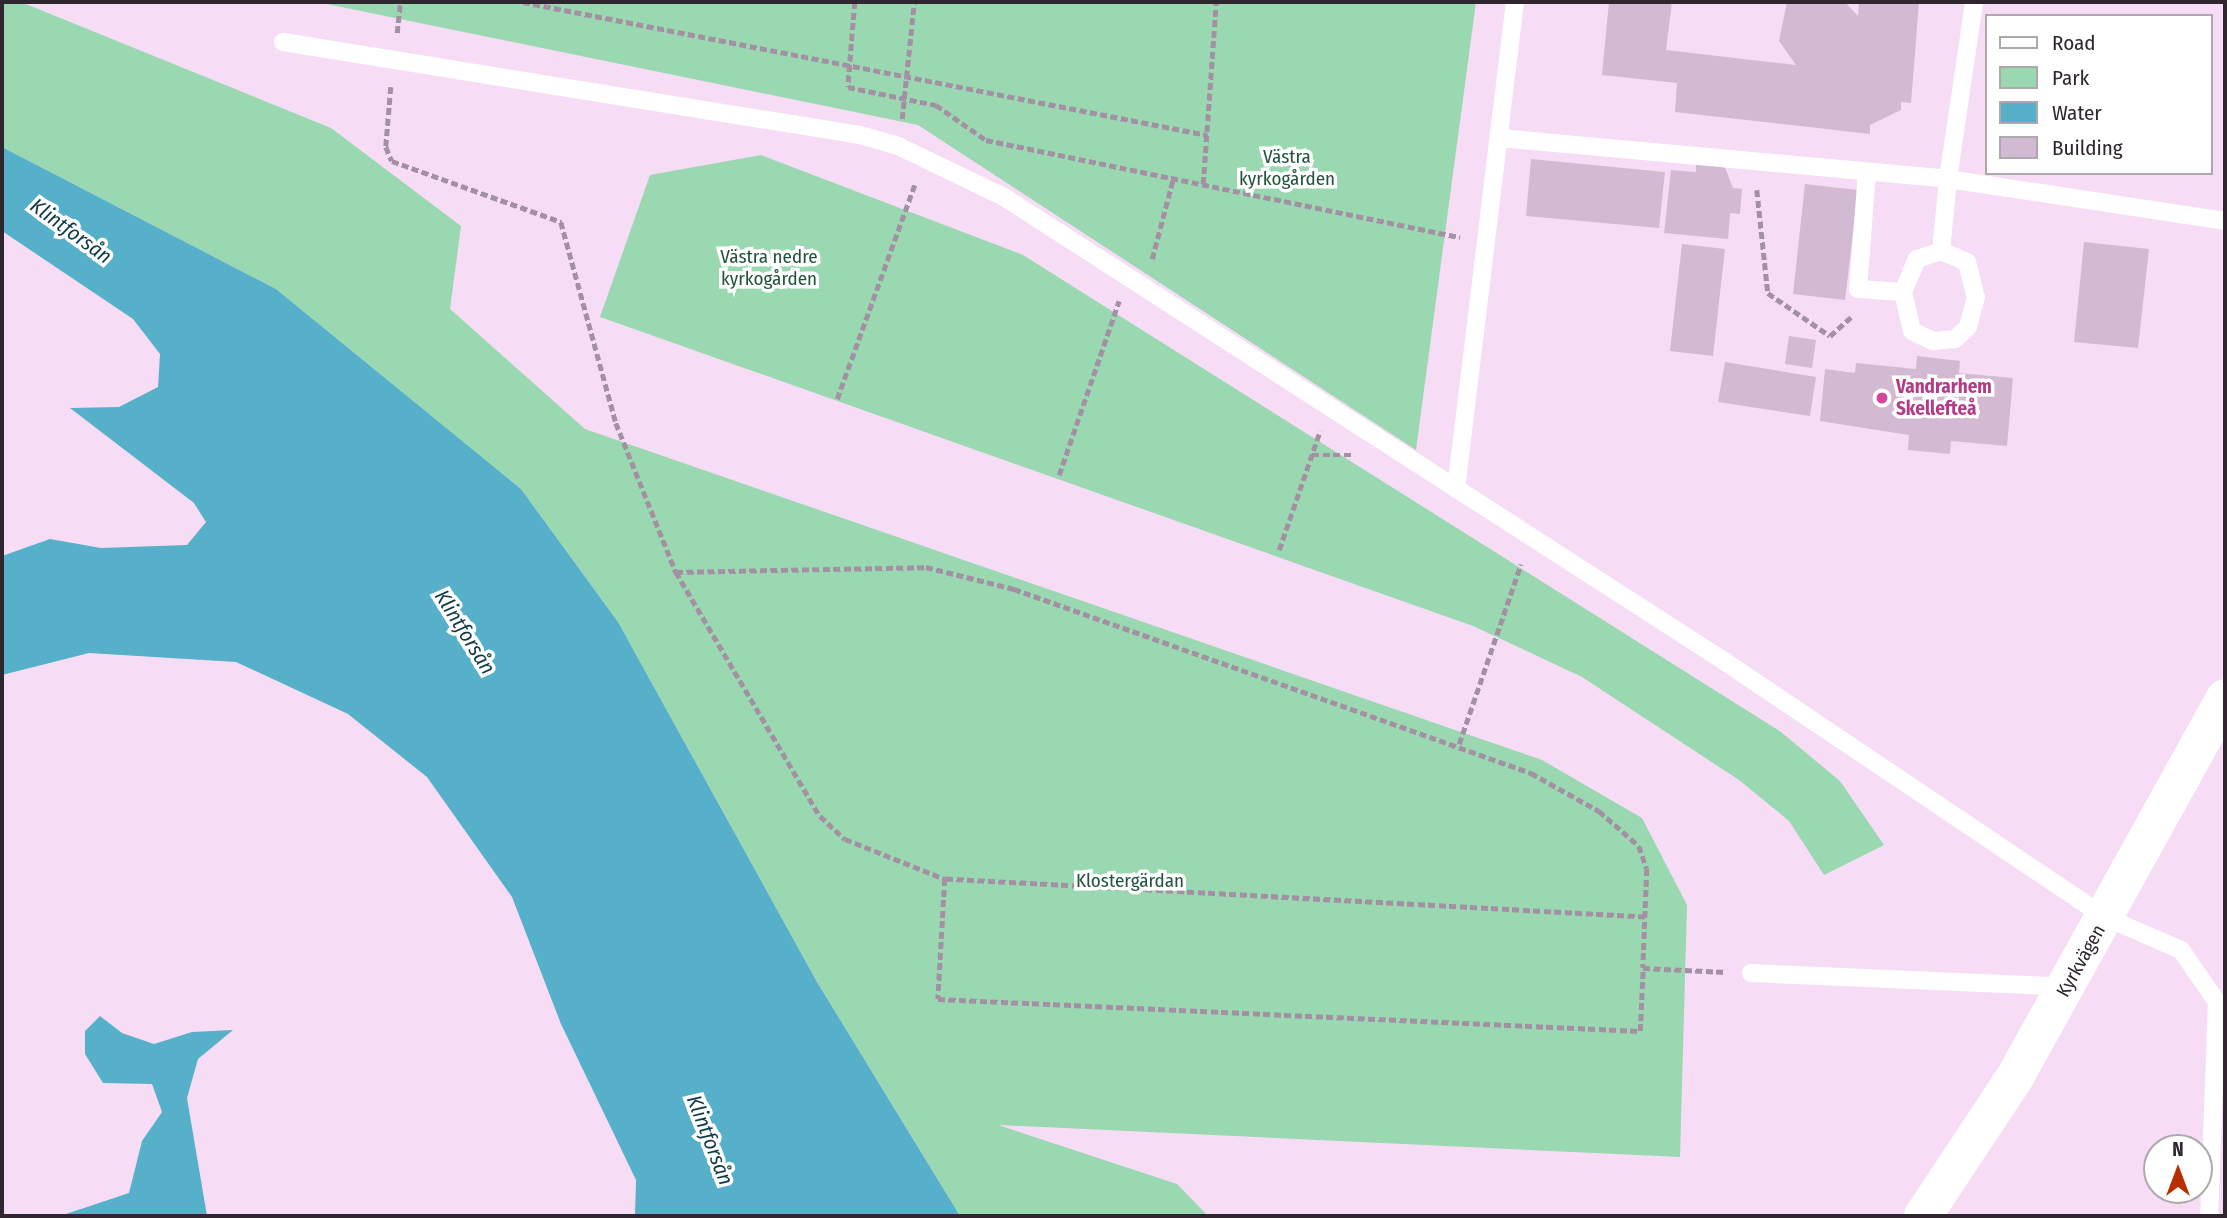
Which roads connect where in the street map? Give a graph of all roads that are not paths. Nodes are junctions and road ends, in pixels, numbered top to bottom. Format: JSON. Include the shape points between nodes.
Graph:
{"nodes":[{"id":1,"x":1515,"y":2,"type":"edge"},
{"id":2,"x":1974,"y":2,"type":"edge"},
{"id":3,"x":283,"y":42,"type":"dead end"},
{"id":4,"x":1500,"y":138,"type":"junction"},
{"id":5,"x":1867,"y":172,"type":"junction"},
{"id":6,"x":1948,"y":178,"type":"junction"},
{"id":7,"x":2225,"y":221,"type":"edge"},
{"id":8,"x":1941,"y":251,"type":"junction"},
{"id":9,"x":1903,"y":292,"type":"junction"},
{"id":10,"x":1456,"y":489,"type":"junction"},
{"id":11,"x":2225,"y":698,"type":"edge"},
{"id":12,"x":2105,"y":917,"type":"junction"},
{"id":13,"x":1751,"y":973,"type":"road end"},
{"id":14,"x":2066,"y":987,"type":"junction"},
{"id":15,"x":1923,"y":1216,"type":"edge"},
{"id":16,"x":2209,"y":1216,"type":"edge"}],
"edges":[{"from":1,"to":4,"type":"lane"},
{"from":2,"to":6,"type":"lane"},
{"from":3,"to":10,"type":"lane","via":[[898,146],[1004,197]]},
{"from":4,"to":5,"type":"lane"},
{"from":4,"to":10,"type":"lane"},
{"from":5,"to":6,"type":"lane"},
{"from":5,"to":9,"type":"lane","via":[[1857,289]]},
{"from":6,"to":7,"type":"lane"},
{"from":6,"to":8,"type":"lane"},
{"from":8,"to":9,"type":"lane","via":[[1917,259]]},
{"from":8,"to":9,"type":"lane","via":[[1967,262],[1975,279],[1968,327],[1955,339],[1933,341],[1912,331]]},
{"from":10,"to":12,"type":"lane"},
{"from":11,"to":12,"type":"street","name":"Kyrkvägen"},
{"from":12,"to":14,"type":"street","name":"Kyrkvägen"},
{"from":12,"to":16,"type":"lane","via":[[2181,950],[2217,1002]]},
{"from":13,"to":14,"type":"lane"},
{"from":14,"to":15,"type":"street","name":"Kyrkvägen"}]}
